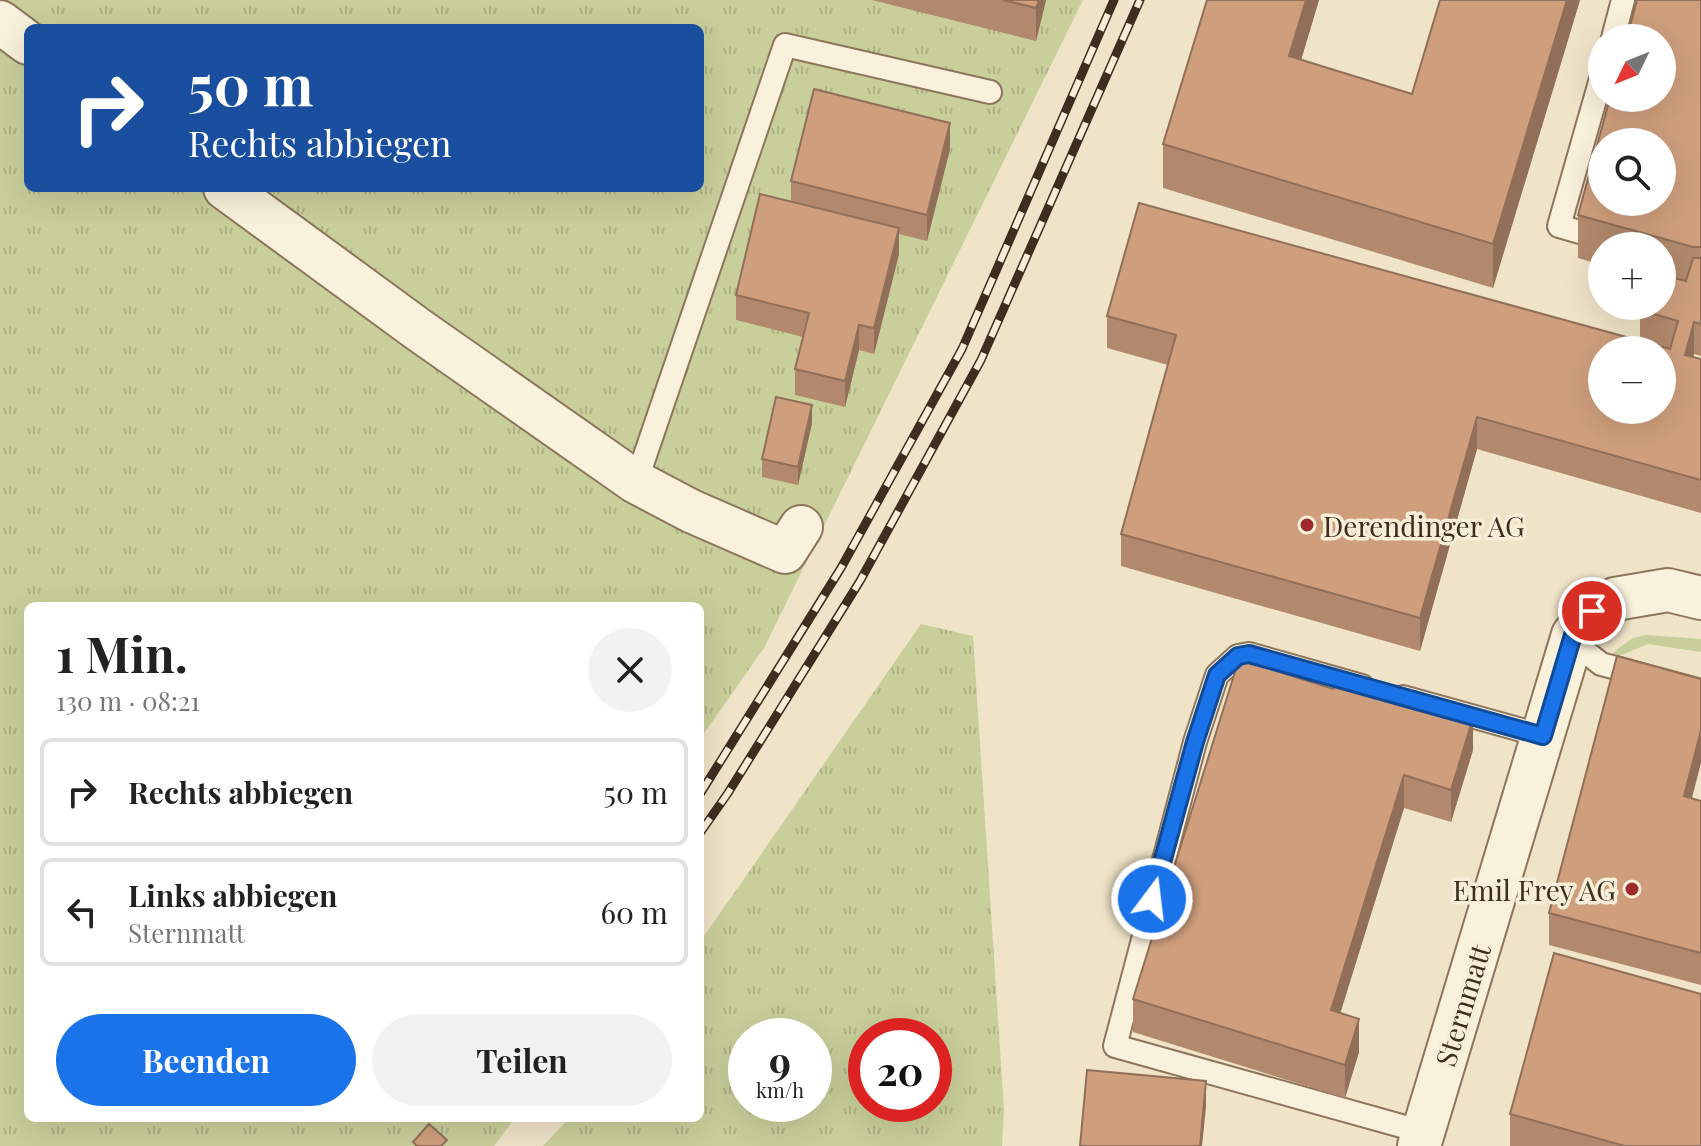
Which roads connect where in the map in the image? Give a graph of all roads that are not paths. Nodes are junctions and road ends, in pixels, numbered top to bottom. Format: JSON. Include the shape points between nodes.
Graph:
{"nodes":[{"id":1,"x":1623,"y":0,"type":"edge"},
{"id":2,"x":0,"y":22,"type":"edge"},
{"id":3,"x":1617,"y":24,"type":"edge"},
{"id":4,"x":24,"y":40,"type":"edge"},
{"id":5,"x":990,"y":92,"type":"dead end"},
{"id":6,"x":1591,"y":112,"type":"edge"},
{"id":7,"x":230,"y":192,"type":"edge"},
{"id":8,"x":1588,"y":235,"type":"edge"},
{"id":9,"x":636,"y":482,"type":"junction"},
{"id":10,"x":801,"y":527,"type":"dead end"},
{"id":11,"x":1701,"y":598,"type":"edge"},
{"id":12,"x":1572,"y":641,"type":"junction"},
{"id":13,"x":1701,"y":691,"type":"edge"},
{"id":14,"x":1543,"y":736,"type":"junction"},
{"id":15,"x":1421,"y":1139,"type":"edge"}],
"edges":[{"from":1,"to":3,"type":"lane"},
{"from":2,"to":4,"type":"street"},
{"from":5,"to":9,"type":"lane","via":[[785,45]]},
{"from":6,"to":8,"type":"lane","via":[[1559,226]]},
{"from":7,"to":9,"type":"street"},
{"from":9,"to":10,"type":"street","via":[[785,552]]},
{"from":11,"to":12,"type":"street","name":"Sternmatt","via":[[1668,590],[1615,599],[1592,611]]},
{"from":12,"to":13,"type":"lane","via":[[1601,664]]},
{"from":12,"to":14,"type":"street","name":"Sternmatt"},
{"from":14,"to":15,"type":"street","name":"Sternmatt"},
{"from":14,"to":15,"type":"lane","via":[[1249,654],[1238,656],[1217,675],[1195,742],[1115,1046]]}]}
